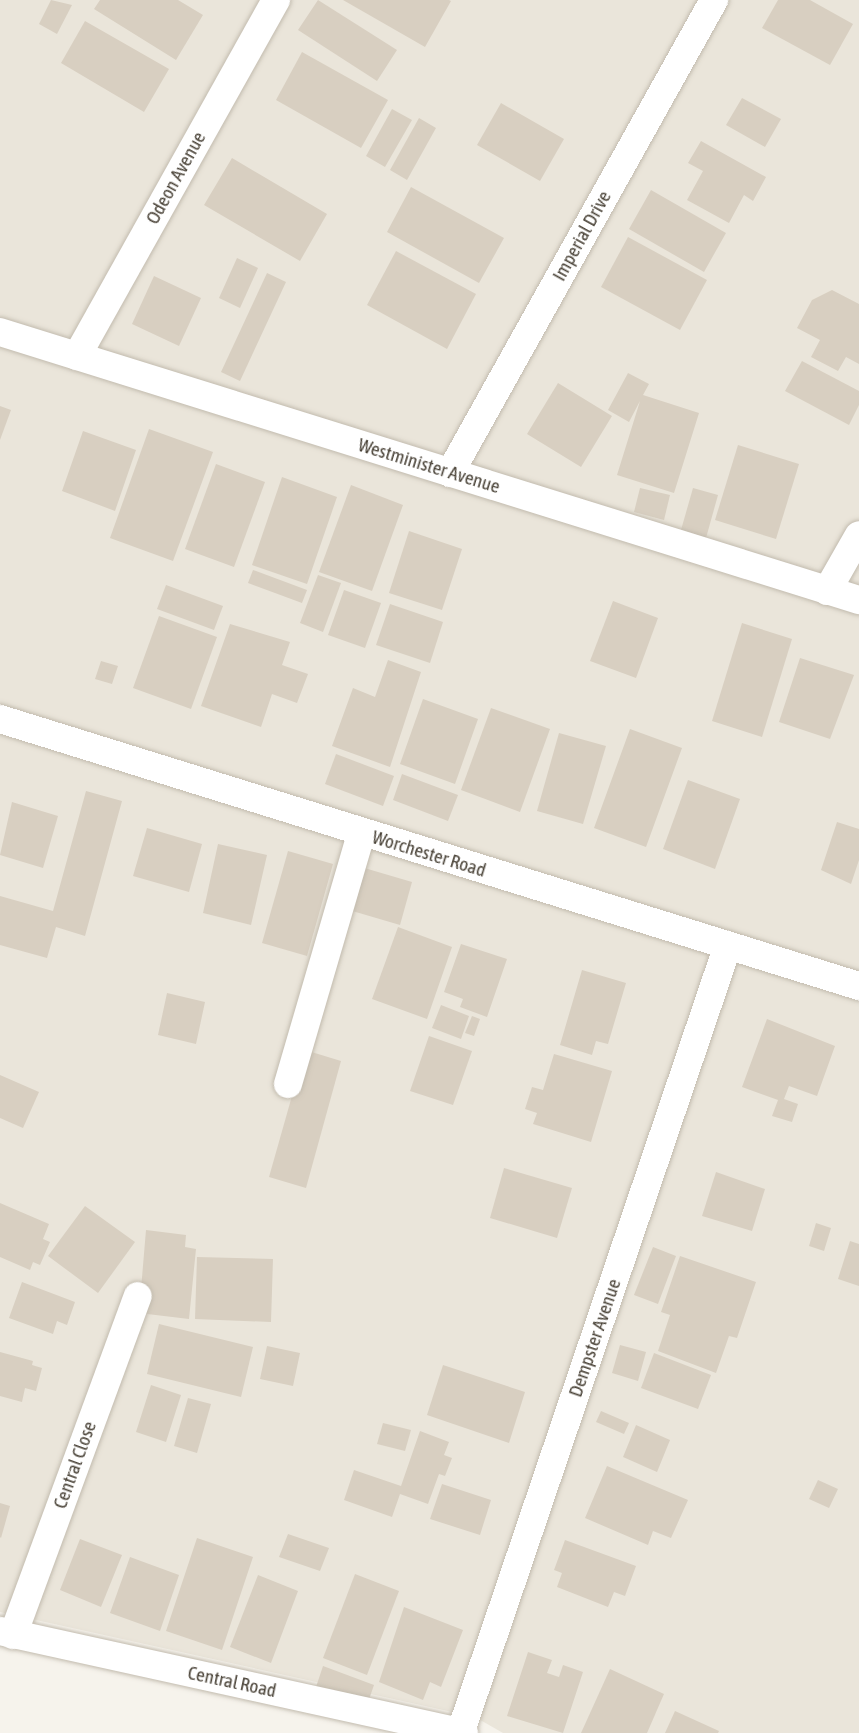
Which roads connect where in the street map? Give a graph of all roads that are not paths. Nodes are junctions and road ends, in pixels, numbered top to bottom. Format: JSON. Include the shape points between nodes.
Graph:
{"nodes":[{"id":1,"x":276,"y":0,"type":"edge"},
{"id":2,"x":713,"y":0,"type":"edge"},
{"id":3,"x":0,"y":332,"type":"edge"},
{"id":4,"x":77,"y":356,"type":"junction"},
{"id":5,"x":450,"y":473,"type":"junction"},
{"id":6,"x":859,"y":536,"type":"edge"},
{"id":7,"x":828,"y":591,"type":"junction"},
{"id":8,"x":859,"y":600,"type":"edge"},
{"id":9,"x":0,"y":719,"type":"edge"},
{"id":10,"x":361,"y":834,"type":"junction"},
{"id":11,"x":728,"y":945,"type":"junction"},
{"id":12,"x":859,"y":986,"type":"edge"},
{"id":13,"x":288,"y":1084,"type":"dead end"},
{"id":14,"x":138,"y":1296,"type":"dead end"},
{"id":15,"x":7,"y":1633,"type":"edge"},
{"id":16,"x":463,"y":1732,"type":"edge"}],
"edges":[{"from":1,"to":4,"type":"street","name":"Odeon Avenue"},
{"from":2,"to":5,"type":"street","name":"Imperial Drive"},
{"from":3,"to":4,"type":"street","name":"Westminister Avenue"},
{"from":4,"to":5,"type":"street","name":"Westminister Avenue"},
{"from":5,"to":7,"type":"street","name":"Westminister Avenue"},
{"from":6,"to":7,"type":"street"},
{"from":7,"to":8,"type":"street","name":"Westminister Avenue"},
{"from":9,"to":10,"type":"street","name":"Worchester Road"},
{"from":10,"to":11,"type":"street","name":"Worchester Road"},
{"from":10,"to":13,"type":"street"},
{"from":11,"to":12,"type":"street","name":"Worchester Road"},
{"from":11,"to":16,"type":"street","name":"Dempster Avenue"},
{"from":14,"to":15,"type":"street","name":"Central Close"},
{"from":15,"to":16,"type":"street","name":"Central Road"}]}
